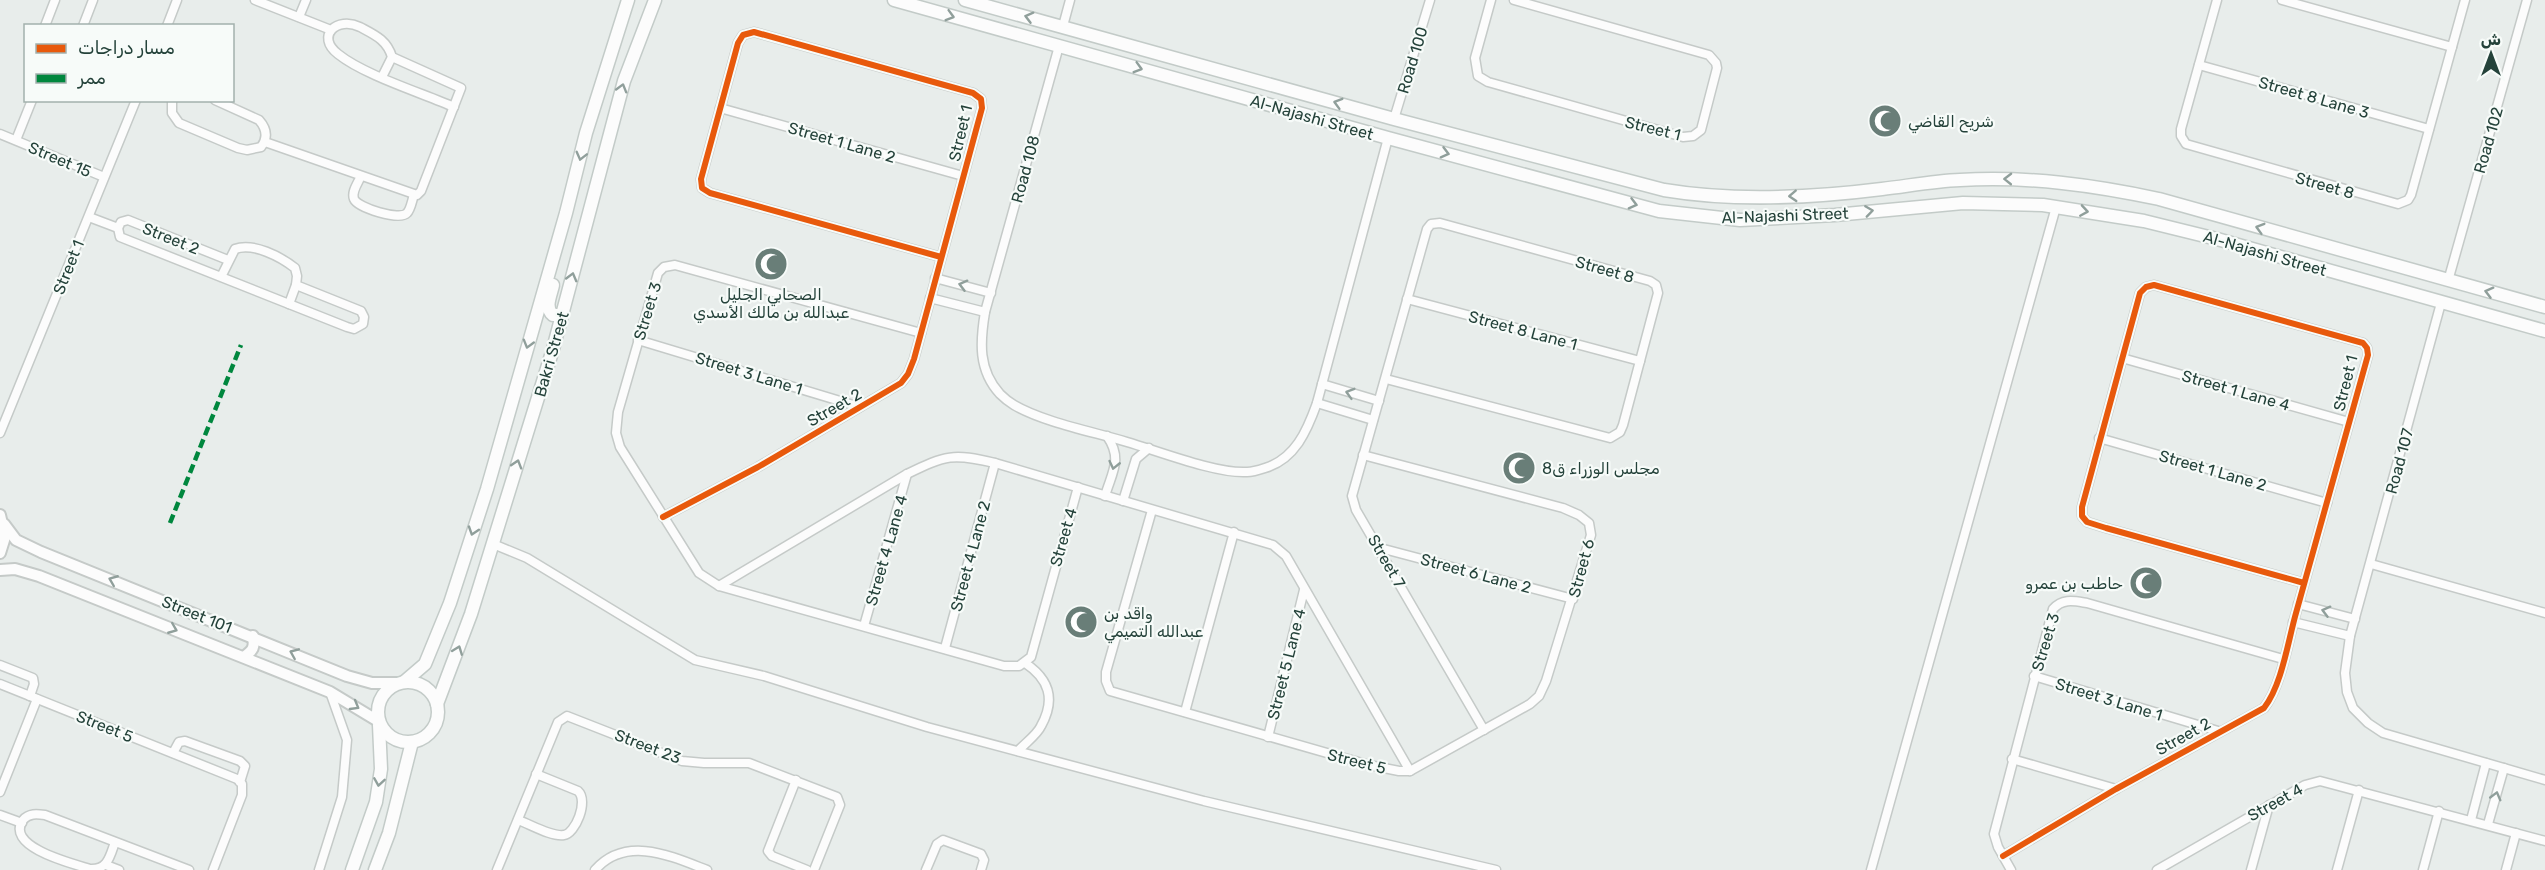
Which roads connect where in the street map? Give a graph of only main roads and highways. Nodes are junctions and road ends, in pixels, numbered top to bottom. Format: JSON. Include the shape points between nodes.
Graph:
{"nodes":[{"id":1,"x":628,"y":0,"type":"edge"},
{"id":2,"x":655,"y":0,"type":"edge"},
{"id":3,"x":664,"y":0,"type":"edge"},
{"id":4,"x":894,"y":0,"type":"edge"},
{"id":5,"x":965,"y":0,"type":"edge"},
{"id":6,"x":644,"y":25,"type":"junction"},
{"id":7,"x":1539,"y":158,"type":"junction"},
{"id":8,"x":1570,"y":166,"type":"junction"},
{"id":9,"x":1537,"y":178,"type":"junction"},
{"id":10,"x":1564,"y":185,"type":"junction"},
{"id":11,"x":566,"y":213,"type":"junction"},
{"id":12,"x":2289,"y":236,"type":"junction"},
{"id":13,"x":2319,"y":244,"type":"junction"},
{"id":14,"x":2279,"y":256,"type":"junction"},
{"id":15,"x":2313,"y":266,"type":"junction"},
{"id":16,"x":2545,"y":307,"type":"edge"},
{"id":17,"x":562,"y":315,"type":"junction"},
{"id":18,"x":2545,"y":331,"type":"edge"},
{"id":19,"x":401,"y":682,"type":"junction"},
{"id":20,"x":437,"y":704,"type":"junction"},
{"id":21,"x":379,"y":722,"type":"junction"},
{"id":22,"x":412,"y":742,"type":"junction"},
{"id":23,"x":352,"y":870,"type":"edge"},
{"id":24,"x":375,"y":870,"type":"edge"}],
"edges":[{"from":1,"to":11,"type":"main road","name":"Bakri Street","one_way":true,"via":[[586,133]]},
{"from":2,"to":6,"type":"main road","name":"Bakri Street"},
{"from":3,"to":6,"type":"main road"},
{"from":4,"to":9,"type":"main road","name":"Al-Najashi Street","one_way":true},
{"from":7,"to":5,"type":"main road","name":"Al-Najashi Street","one_way":true},
{"from":17,"to":6,"type":"main road","name":"Bakri Street","one_way":true,"via":[[624,81]]},
{"from":7,"to":8,"type":"main road","name":"Al-Najashi Street"},
{"from":7,"to":9,"type":"main road","via":[[1545,171]]},
{"from":8,"to":10,"type":"main road","via":[[1563,171]]},
{"from":12,"to":8,"type":"main road","name":"Al-Najashi Street","one_way":true,"via":[[2159,199],[2048,180],[1959,180],[1829,195],[1740,198],[1664,190]]},
{"from":9,"to":10,"type":"main road","name":"Al-Najashi Street"},
{"from":10,"to":14,"type":"main road","name":"Al-Najashi Street","one_way":true,"via":[[1659,211],[1740,220],[1963,203],[2056,207],[2144,221]]},
{"from":11,"to":17,"type":"main road","via":[[548,307],[553,315]]},
{"from":11,"to":19,"type":"main road","name":"Bakri Street","one_way":true,"via":[[450,603],[424,664]]},
{"from":12,"to":13,"type":"main road","name":"Al-Najashi Street"},
{"from":12,"to":14,"type":"main road","via":[[2290,250]]},
{"from":13,"to":15,"type":"main road","via":[[2310,254]]},
{"from":16,"to":13,"type":"main road","name":"Al-Najashi Street","one_way":true},
{"from":14,"to":15,"type":"main road","name":"Al-Najashi Street"},
{"from":15,"to":18,"type":"main road","name":"Al-Najashi Street"},
{"from":20,"to":17,"type":"main road","name":"Bakri Street","one_way":true,"via":[[471,614]]},
{"from":19,"to":20,"type":"main road","via":[[425,687]]},
{"from":19,"to":21,"type":"main road","via":[[387,689],[380,699]]},
{"from":20,"to":22,"type":"main road","via":[[433,729]]},
{"from":21,"to":22,"type":"main road","via":[[392,738]]},
{"from":21,"to":23,"type":"main road","one_way":true,"via":[[381,769],[376,802]]},
{"from":22,"to":24,"type":"main road","via":[[389,833]]}]}
